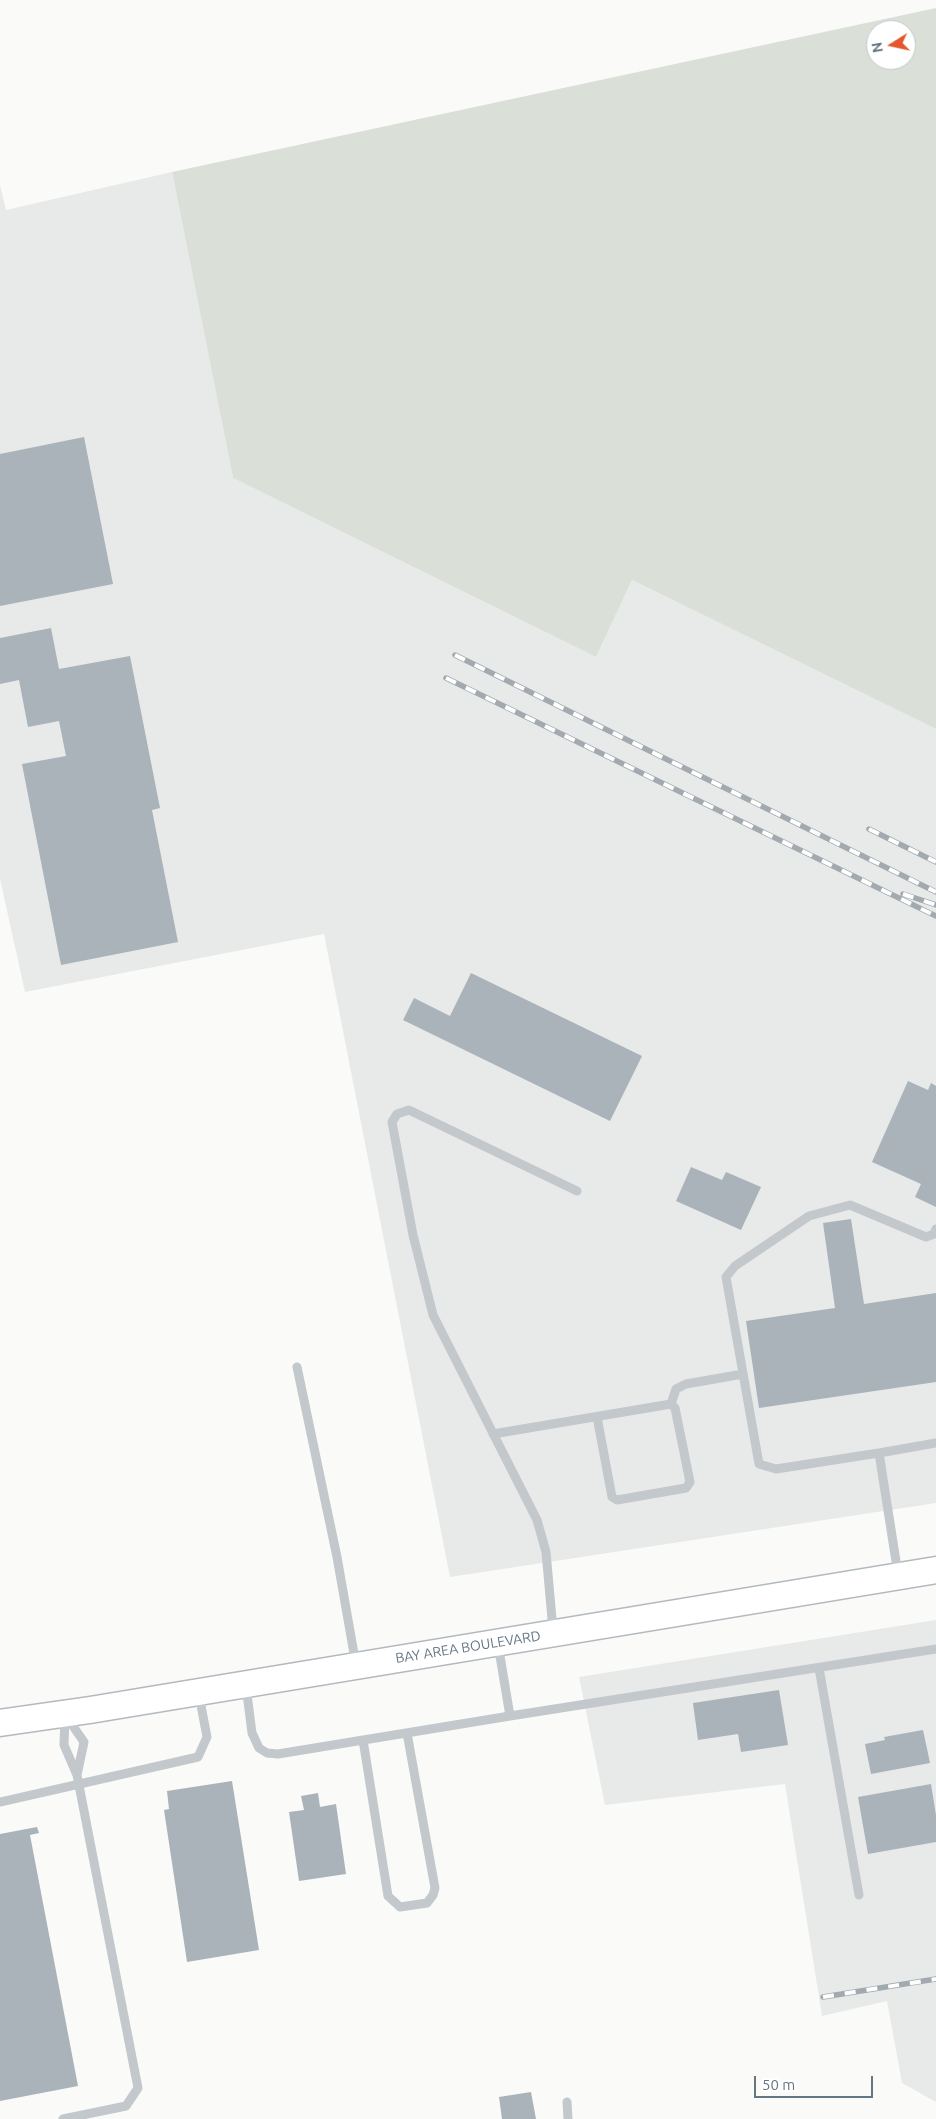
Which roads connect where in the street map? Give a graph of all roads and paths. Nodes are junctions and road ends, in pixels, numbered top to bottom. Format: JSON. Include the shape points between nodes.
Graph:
{"nodes":[{"id":1,"x":577,"y":1191,"type":"dead end"},
{"id":2,"x":936,"y":1229,"type":"edge"},
{"id":3,"x":297,"y":1368,"type":"dead end"},
{"id":4,"x":743,"y":1374,"type":"junction"},
{"id":5,"x":671,"y":1404,"type":"junction"},
{"id":6,"x":597,"y":1417,"type":"junction"},
{"id":7,"x":493,"y":1434,"type":"junction"},
{"id":8,"x":936,"y":1443,"type":"edge"},
{"id":9,"x":879,"y":1453,"type":"junction"},
{"id":10,"x":936,"y":1570,"type":"edge"},
{"id":11,"x":899,"y":1576,"type":"junction"},
{"id":12,"x":553,"y":1633,"type":"junction"},
{"id":13,"x":498,"y":1642,"type":"junction"},
{"id":14,"x":936,"y":1649,"type":"edge"},
{"id":15,"x":356,"y":1665,"type":"junction"},
{"id":16,"x":819,"y":1668,"type":"junction"},
{"id":17,"x":246,"y":1684,"type":"junction"},
{"id":18,"x":198,"y":1692,"type":"junction"},
{"id":19,"x":65,"y":1714,"type":"junction"},
{"id":20,"x":510,"y":1716,"type":"junction"},
{"id":21,"x":0,"y":1723,"type":"edge"},
{"id":22,"x":407,"y":1733,"type":"junction"},
{"id":23,"x":363,"y":1740,"type":"junction"},
{"id":24,"x":78,"y":1780,"type":"junction"},
{"id":25,"x":0,"y":1802,"type":"edge"},
{"id":26,"x":859,"y":1895,"type":"dead end"},
{"id":27,"x":567,"y":2102,"type":"dead end"},
{"id":28,"x":62,"y":2119,"type":"edge"},
{"id":29,"x":568,"y":2119,"type":"edge"}],
"edges":[{"from":1,"to":7,"type":"lane","via":[[409,1110],[397,1114],[392,1122],[413,1236],[433,1315]]},
{"from":2,"to":4,"type":"lane","via":[[934,1234],[926,1237],[850,1205],[809,1216],[735,1266],[726,1277]]},
{"from":3,"to":15,"type":"lane"},
{"from":4,"to":5,"type":"lane","via":[[686,1384],[676,1389]]},
{"from":4,"to":9,"type":"lane","via":[[759,1464],[776,1469]]},
{"from":5,"to":6,"type":"lane"},
{"from":5,"to":6,"type":"lane","via":[[675,1408],[690,1482],[686,1488],[617,1500],[612,1497]]},
{"from":6,"to":7,"type":"lane"},
{"from":7,"to":12,"type":"lane","via":[[537,1520],[546,1552]]},
{"from":8,"to":9,"type":"lane"},
{"from":9,"to":11,"type":"lane"},
{"from":10,"to":11,"type":"main road","name":"BAY AREA BOULEVARD"},
{"from":11,"to":12,"type":"main road","name":"BAY AREA BOULEVARD"},
{"from":12,"to":13,"type":"main road","name":"BAY AREA BOULEVARD"},
{"from":13,"to":15,"type":"main road","name":"BAY AREA BOULEVARD"},
{"from":13,"to":20,"type":"lane"},
{"from":14,"to":16,"type":"lane"},
{"from":15,"to":17,"type":"main road","name":"BAY AREA BOULEVARD"},
{"from":16,"to":20,"type":"lane"},
{"from":16,"to":26,"type":"lane"},
{"from":17,"to":18,"type":"main road","name":"BAY AREA BOULEVARD"},
{"from":17,"to":23,"type":"lane","via":[[252,1732],[259,1748],[267,1753]]},
{"from":18,"to":19,"type":"main road","name":"BAY AREA BOULEVARD"},
{"from":18,"to":24,"type":"lane","via":[[206,1737],[198,1757]]},
{"from":19,"to":21,"type":"main road","name":"BAY AREA BOULEVARD"},
{"from":19,"to":24,"type":"lane","via":[[64,1745]]},
{"from":19,"to":24,"type":"lane","via":[[84,1742]]},
{"from":20,"to":22,"type":"lane"},
{"from":22,"to":23,"type":"lane"},
{"from":22,"to":23,"type":"lane","via":[[435,1888],[426,1903],[400,1907],[388,1896]]},
{"from":24,"to":25,"type":"lane"},
{"from":24,"to":28,"type":"lane","via":[[138,2088],[126,2106]]},
{"from":27,"to":29,"type":"lane"}]}
